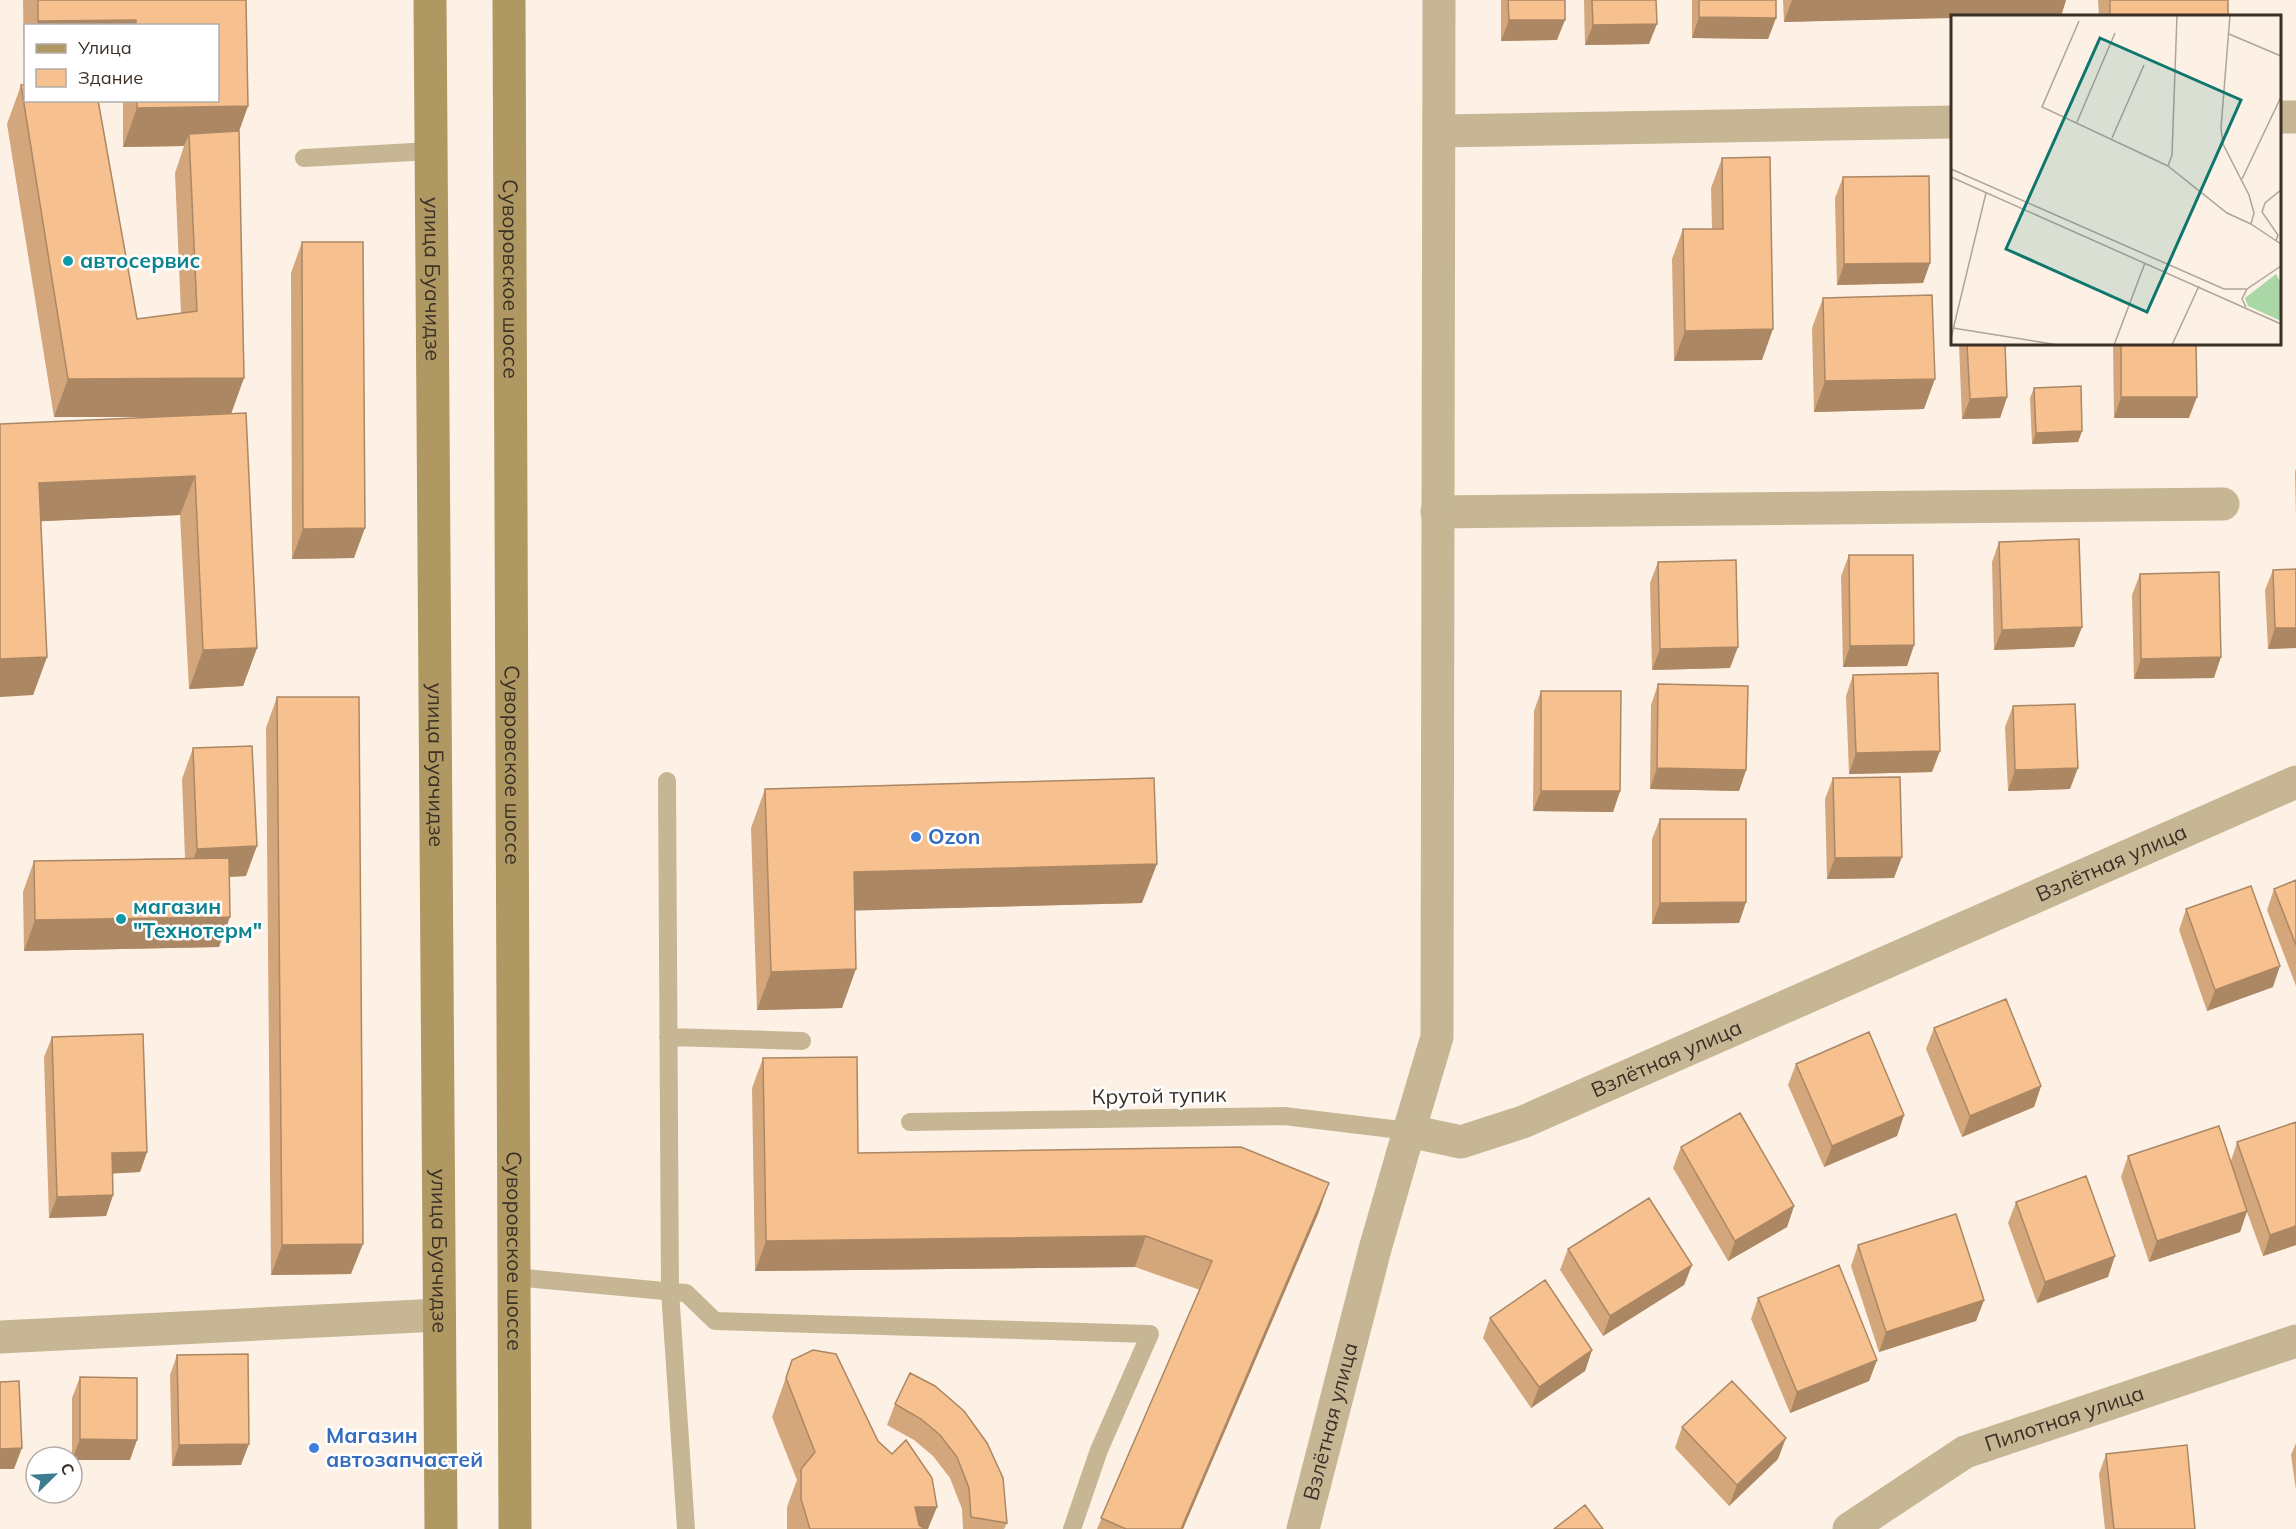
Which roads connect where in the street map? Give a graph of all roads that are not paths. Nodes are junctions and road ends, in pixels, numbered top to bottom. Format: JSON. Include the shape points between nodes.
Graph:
{"nodes":[{"id":1,"x":430,"y":0,"type":"edge"},
{"id":2,"x":508,"y":0,"type":"edge"},
{"id":3,"x":1439,"y":0,"type":"edge"},
{"id":4,"x":1951,"y":122,"type":"edge"},
{"id":5,"x":1440,"y":131,"type":"junction"},
{"id":6,"x":431,"y":151,"type":"junction"},
{"id":7,"x":304,"y":158,"type":"dead end"},
{"id":8,"x":2223,"y":504,"type":"dead end"},
{"id":9,"x":1437,"y":512,"type":"junction"},
{"id":10,"x":667,"y":781,"type":"dead end"},
{"id":11,"x":2296,"y":782,"type":"edge"},
{"id":12,"x":668,"y":1037,"type":"junction"},
{"id":13,"x":801,"y":1041,"type":"dead end"},
{"id":14,"x":910,"y":1122,"type":"dead end"},
{"id":15,"x":1409,"y":1131,"type":"junction"},
{"id":16,"x":514,"y":1277,"type":"junction"},
{"id":17,"x":670,"y":1291,"type":"junction"},
{"id":18,"x":439,"y":1314,"type":"junction"},
{"id":19,"x":0,"y":1337,"type":"edge"},
{"id":20,"x":2296,"y":1341,"type":"edge"},
{"id":21,"x":441,"y":1529,"type":"edge"},
{"id":22,"x":515,"y":1529,"type":"edge"},
{"id":23,"x":686,"y":1529,"type":"edge"},
{"id":24,"x":1072,"y":1529,"type":"edge"},
{"id":25,"x":1303,"y":1529,"type":"edge"},
{"id":26,"x":1849,"y":1529,"type":"edge"}],
"edges":[{"from":1,"to":6,"type":"main road","name":"улица Буачидзе"},
{"from":2,"to":16,"type":"main road","name":"Суворовское шоссе"},
{"from":3,"to":5,"type":"street"},
{"from":4,"to":5,"type":"street"},
{"from":5,"to":9,"type":"street"},
{"from":6,"to":7,"type":"lane"},
{"from":6,"to":18,"type":"main road","name":"улица Буачидзе"},
{"from":8,"to":9,"type":"street"},
{"from":9,"to":15,"type":"street","via":[[1437,1036]]},
{"from":10,"to":12,"type":"lane"},
{"from":11,"to":15,"type":"street","name":"Взлётная улица","via":[[1523,1122],[1461,1142]]},
{"from":12,"to":13,"type":"lane"},
{"from":12,"to":17,"type":"lane"},
{"from":14,"to":15,"type":"lane","name":"Крутой тупик","via":[[1284,1116]]},
{"from":15,"to":25,"type":"street","name":"Взлётная улица"},
{"from":16,"to":17,"type":"lane"},
{"from":16,"to":22,"type":"main road","name":"Суворовское шоссе"},
{"from":17,"to":23,"type":"lane"},
{"from":17,"to":24,"type":"lane","via":[[686,1293],[715,1321],[1150,1334],[1099,1450]]},
{"from":18,"to":19,"type":"street"},
{"from":18,"to":21,"type":"main road","name":"улица Буачидзе"},
{"from":20,"to":26,"type":"street","name":"Пилотная улица","via":[[1965,1452]]}]}
